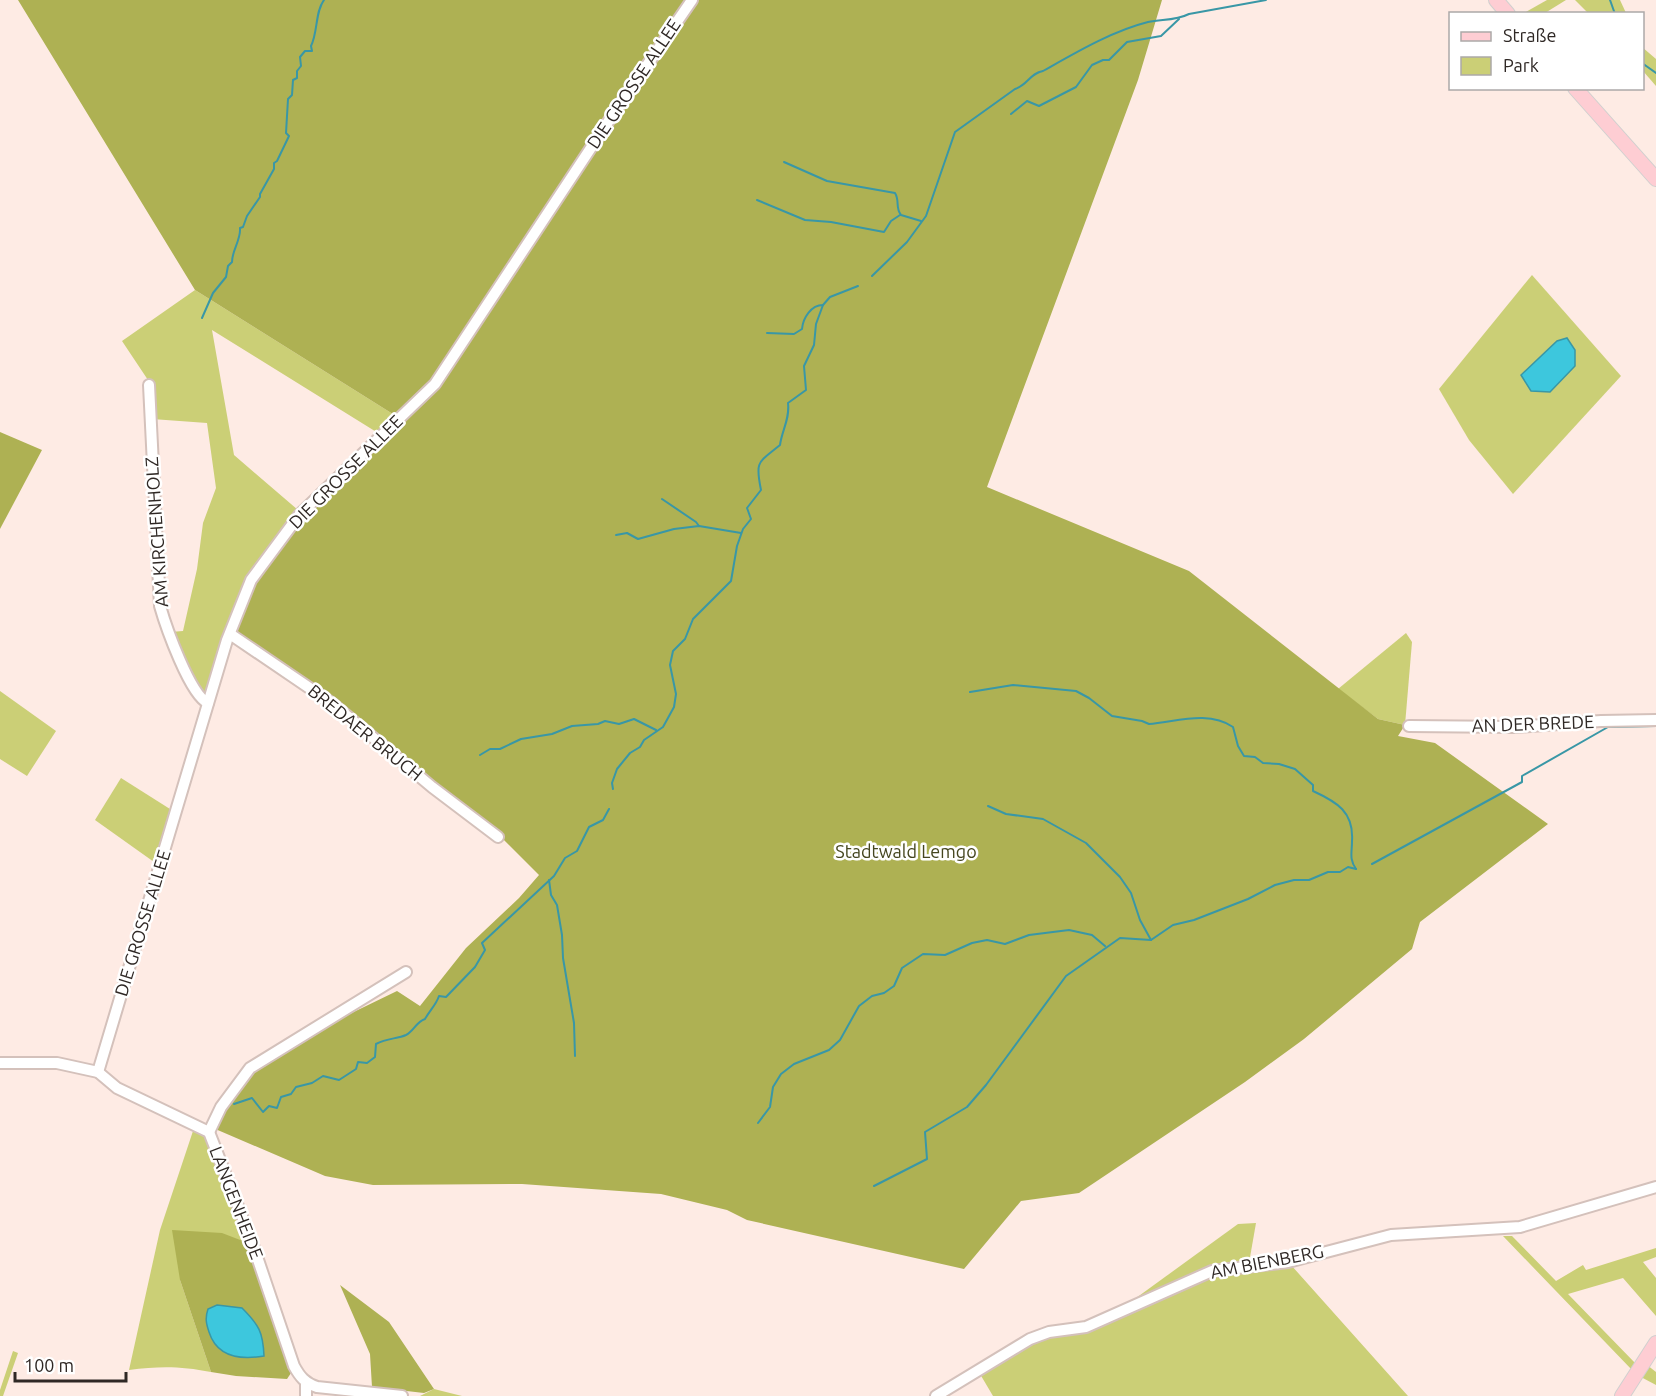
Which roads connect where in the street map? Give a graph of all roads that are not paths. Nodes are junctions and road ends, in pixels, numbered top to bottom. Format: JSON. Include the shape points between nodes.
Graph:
{"nodes":[{"id":1,"x":692,"y":0,"type":"edge"},
{"id":2,"x":1496,"y":0,"type":"edge"},
{"id":3,"x":1506,"y":12,"type":"edge"},
{"id":4,"x":1577,"y":90,"type":"edge"},
{"id":5,"x":1656,"y":179,"type":"edge"},
{"id":6,"x":149,"y":385,"type":"dead end"},
{"id":7,"x":230,"y":634,"type":"junction"},
{"id":8,"x":208,"y":703,"type":"junction"},
{"id":9,"x":1656,"y":720,"type":"edge"},
{"id":10,"x":1409,"y":726,"type":"dead end"},
{"id":11,"x":498,"y":837,"type":"dead end"},
{"id":12,"x":406,"y":972,"type":"dead end"},
{"id":13,"x":0,"y":1063,"type":"edge"},
{"id":14,"x":98,"y":1072,"type":"junction"},
{"id":15,"x":209,"y":1132,"type":"junction"},
{"id":16,"x":1656,"y":1187,"type":"edge"},
{"id":17,"x":1656,"y":1343,"type":"edge"},
{"id":18,"x":306,"y":1383,"type":"junction"},
{"id":19,"x":306,"y":1396,"type":"edge"},
{"id":20,"x":402,"y":1396,"type":"edge"},
{"id":21,"x":936,"y":1396,"type":"edge"},
{"id":22,"x":1622,"y":1396,"type":"edge"}],
"edges":[{"from":1,"to":7,"type":"street","name":"DIE GROSSE ALLEE","via":[[435,384],[300,513],[251,580]]},
{"from":2,"to":3,"type":"main road"},
{"from":4,"to":5,"type":"main road"},
{"from":6,"to":8,"type":"street","name":"AM KIRCHENHOLZ","via":[[160,606],[189,679]]},
{"from":7,"to":8,"type":"street","name":"DIE GROSSE ALLEE"},
{"from":7,"to":11,"type":"street","name":"BREDAER BRUCH","via":[[333,704]]},
{"from":8,"to":14,"type":"street","name":"DIE GROSSE ALLEE"},
{"from":9,"to":10,"type":"street","name":"AN DER BREDE","via":[[1515,727]]},
{"from":12,"to":15,"type":"street","via":[[250,1068],[221,1107]]},
{"from":13,"to":14,"type":"street","name":"LANGENHEIDE","via":[[57,1063]]},
{"from":14,"to":15,"type":"street","name":"LANGENHEIDE","via":[[117,1088]]},
{"from":15,"to":18,"type":"street","name":"LANGENHEIDE","via":[[294,1366]]},
{"from":16,"to":21,"type":"street","name":"AM BIENBERG","via":[[1520,1227],[1391,1235],[1288,1262],[1212,1271],[1086,1327],[1030,1339]]},
{"from":17,"to":22,"type":"main road"},
{"from":18,"to":19,"type":"street"},
{"from":18,"to":20,"type":"street","via":[[317,1388]]}]}
